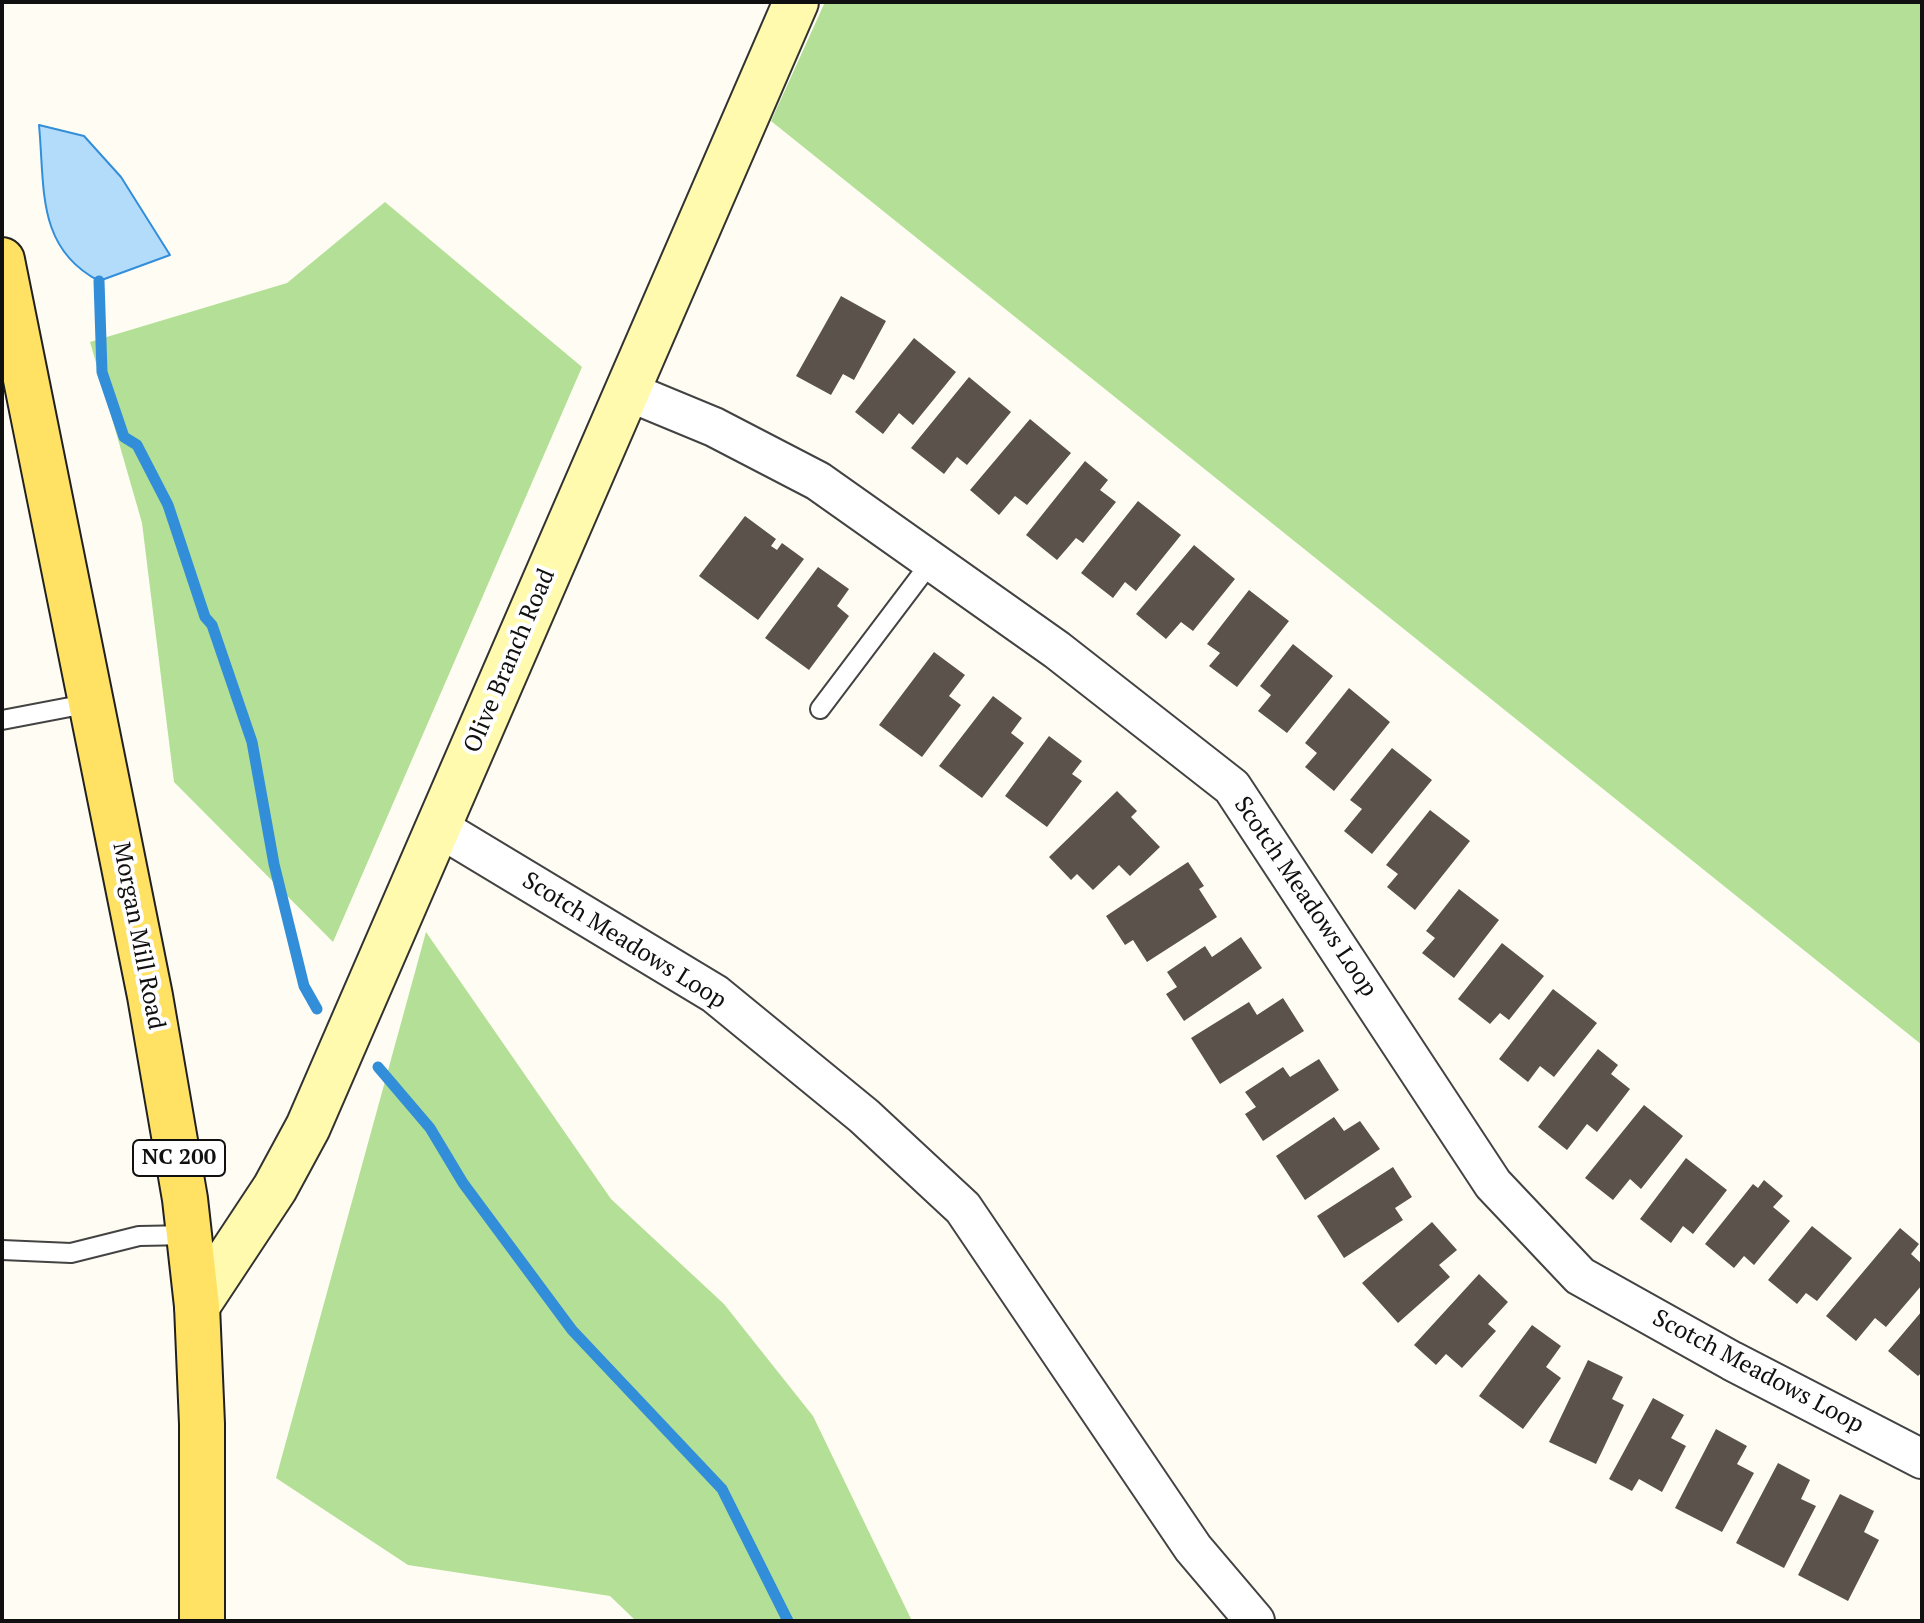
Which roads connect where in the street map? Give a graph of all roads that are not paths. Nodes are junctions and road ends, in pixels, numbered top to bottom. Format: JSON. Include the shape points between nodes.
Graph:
{"nodes":[{"id":1,"x":796,"y":2,"type":"edge"},
{"id":2,"x":2,"y":260,"type":"edge"},
{"id":3,"x":627,"y":391,"type":"junction"},
{"id":4,"x":931,"y":562,"type":"junction"},
{"id":5,"x":91,"y":703,"type":"junction"},
{"id":6,"x":820,"y":709,"type":"dead end"},
{"id":7,"x":2,"y":720,"type":"edge"},
{"id":8,"x":438,"y":827,"type":"junction"},
{"id":9,"x":189,"y":1235,"type":"junction"},
{"id":10,"x":2,"y":1250,"type":"edge"},
{"id":11,"x":197,"y":1306,"type":"junction"},
{"id":12,"x":1922,"y":1459,"type":"edge"},
{"id":13,"x":202,"y":1621,"type":"edge"},
{"id":14,"x":1255,"y":1621,"type":"edge"}],
"edges":[{"from":1,"to":3,"type":"street","name":"Olive Branch Road"},
{"from":2,"to":5,"type":"main road","name":"Morgan Mill Road","number":"NC 200"},
{"from":3,"to":4,"type":"street","name":"Scotch Meadows Loop","via":[[714,427],[818,481]]},
{"from":3,"to":8,"type":"street","name":"Olive Branch Road"},
{"from":4,"to":6,"type":"lane"},
{"from":4,"to":12,"type":"street","name":"Scotch Meadows Loop","via":[[1057,650],[1232,787],[1493,1184],[1580,1276]]},
{"from":5,"to":7,"type":"lane"},
{"from":5,"to":9,"type":"main road","name":"Morgan Mill Road","number":"NC 200","via":[[164,1067]]},
{"from":8,"to":11,"type":"street","name":"Olive Branch Road","via":[[308,1127],[275,1188]]},
{"from":8,"to":14,"type":"street","name":"Scotch Meadows Loop","via":[[715,994],[864,1116],[963,1208],[1193,1548]]},
{"from":9,"to":10,"type":"lane","via":[[139,1236],[71,1253]]},
{"from":9,"to":11,"type":"main road","name":"Morgan Mill Road","number":"NC 200"},
{"from":11,"to":13,"type":"main road","name":"Morgan Mill Road","number":"NC 200"}]}
